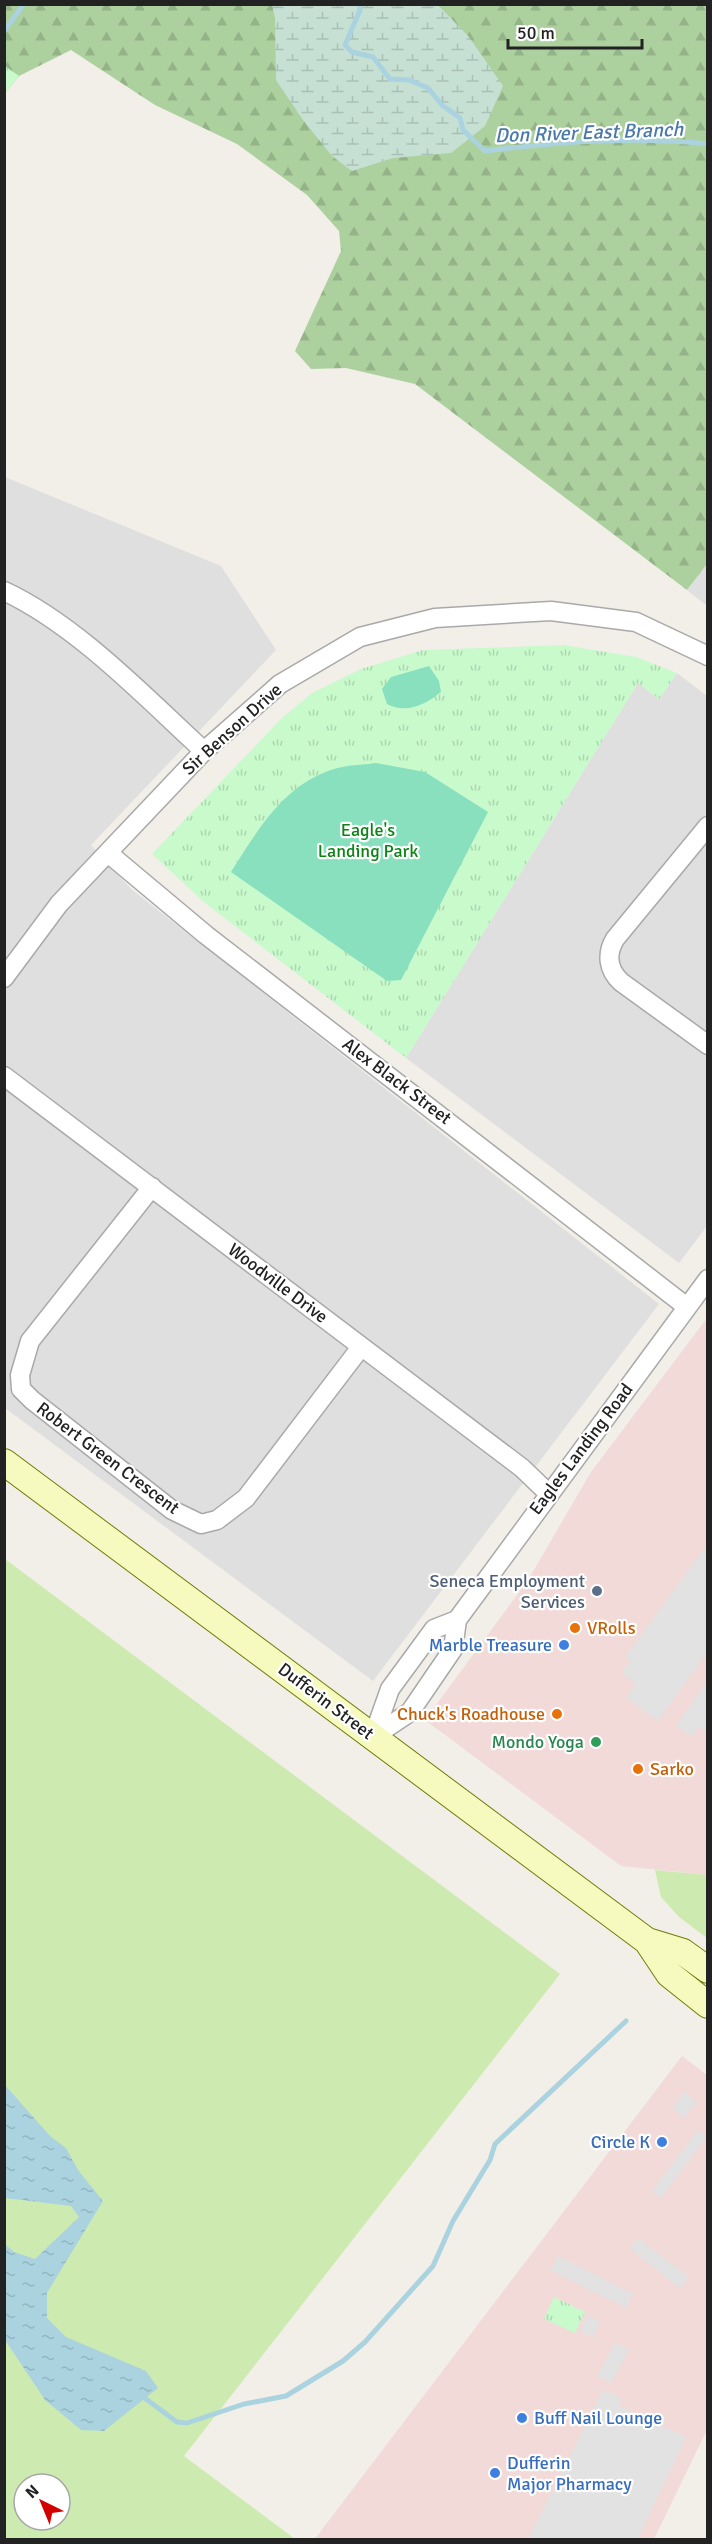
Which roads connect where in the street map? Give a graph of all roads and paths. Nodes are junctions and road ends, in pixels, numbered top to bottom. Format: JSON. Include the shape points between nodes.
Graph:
{"nodes":[{"id":1,"x":4,"y":591,"type":"edge"},
{"id":2,"x":708,"y":656,"type":"edge"},
{"id":3,"x":204,"y":751,"type":"junction"},
{"id":4,"x":708,"y":825,"type":"edge"},
{"id":5,"x":108,"y":853,"type":"junction"},
{"id":6,"x":4,"y":978,"type":"edge"},
{"id":7,"x":708,"y":1045,"type":"edge"},
{"id":8,"x":4,"y":1076,"type":"edge"},
{"id":9,"x":152,"y":1186,"type":"junction"},
{"id":10,"x":708,"y":1279,"type":"edge"},
{"id":11,"x":687,"y":1306,"type":"junction"},
{"id":12,"x":361,"y":1347,"type":"junction"},
{"id":13,"x":4,"y":1462,"type":"edge"},
{"id":14,"x":548,"y":1493,"type":"junction"},
{"id":15,"x":457,"y":1620,"type":"junction"},
{"id":16,"x":373,"y":1737,"type":"junction"},
{"id":17,"x":647,"y":1941,"type":"junction"},
{"id":18,"x":708,"y":1970,"type":"edge"},
{"id":19,"x":708,"y":2005,"type":"edge"}],
"edges":[{"from":1,"to":3,"type":"street","via":[[27,602],[79,639]]},
{"from":2,"to":3,"type":"street","name":"Sir Benson Drive","via":[[636,622],[550,611],[435,618],[360,637],[280,684]]},
{"from":3,"to":5,"type":"street","name":"Sir Benson Drive"},
{"from":4,"to":7,"type":"street","via":[[615,939],[609,957],[612,971],[621,982]]},
{"from":5,"to":6,"type":"street","name":"Sir Benson Drive","via":[[59,904]]},
{"from":5,"to":11,"type":"street","name":"Alex Black Street","via":[[206,935]]},
{"from":8,"to":9,"type":"street","name":"Woodville Drive"},
{"from":9,"to":12,"type":"street","name":"Woodville Drive"},
{"from":9,"to":12,"type":"street","name":"Robert Green Crescent","via":[[30,1341],[20,1375],[21,1389],[32,1400],[172,1510],[201,1524],[217,1520],[246,1498]]},
{"from":10,"to":11,"type":"street","name":"Eagles Landing Road"},
{"from":11,"to":14,"type":"street","name":"Eagles Landing Road"},
{"from":12,"to":14,"type":"street","name":"Woodville Drive","via":[[522,1468]]},
{"from":13,"to":16,"type":"main road","name":"Dufferin Street"},
{"from":14,"to":15,"type":"street","name":"Eagles Landing Road"},
{"from":15,"to":16,"type":"street","name":"Eagles Landing Road","via":[[434,1629],[390,1689]]},
{"from":15,"to":16,"type":"street","name":"Eagles Landing Road","via":[[453,1649],[410,1712]]},
{"from":16,"to":17,"type":"main road","name":"Dufferin Street"},
{"from":17,"to":18,"type":"main road","name":"Dufferin Street","via":[[683,1952]]},
{"from":17,"to":19,"type":"main road","name":"Dufferin Street","via":[[669,1974]]}]}
